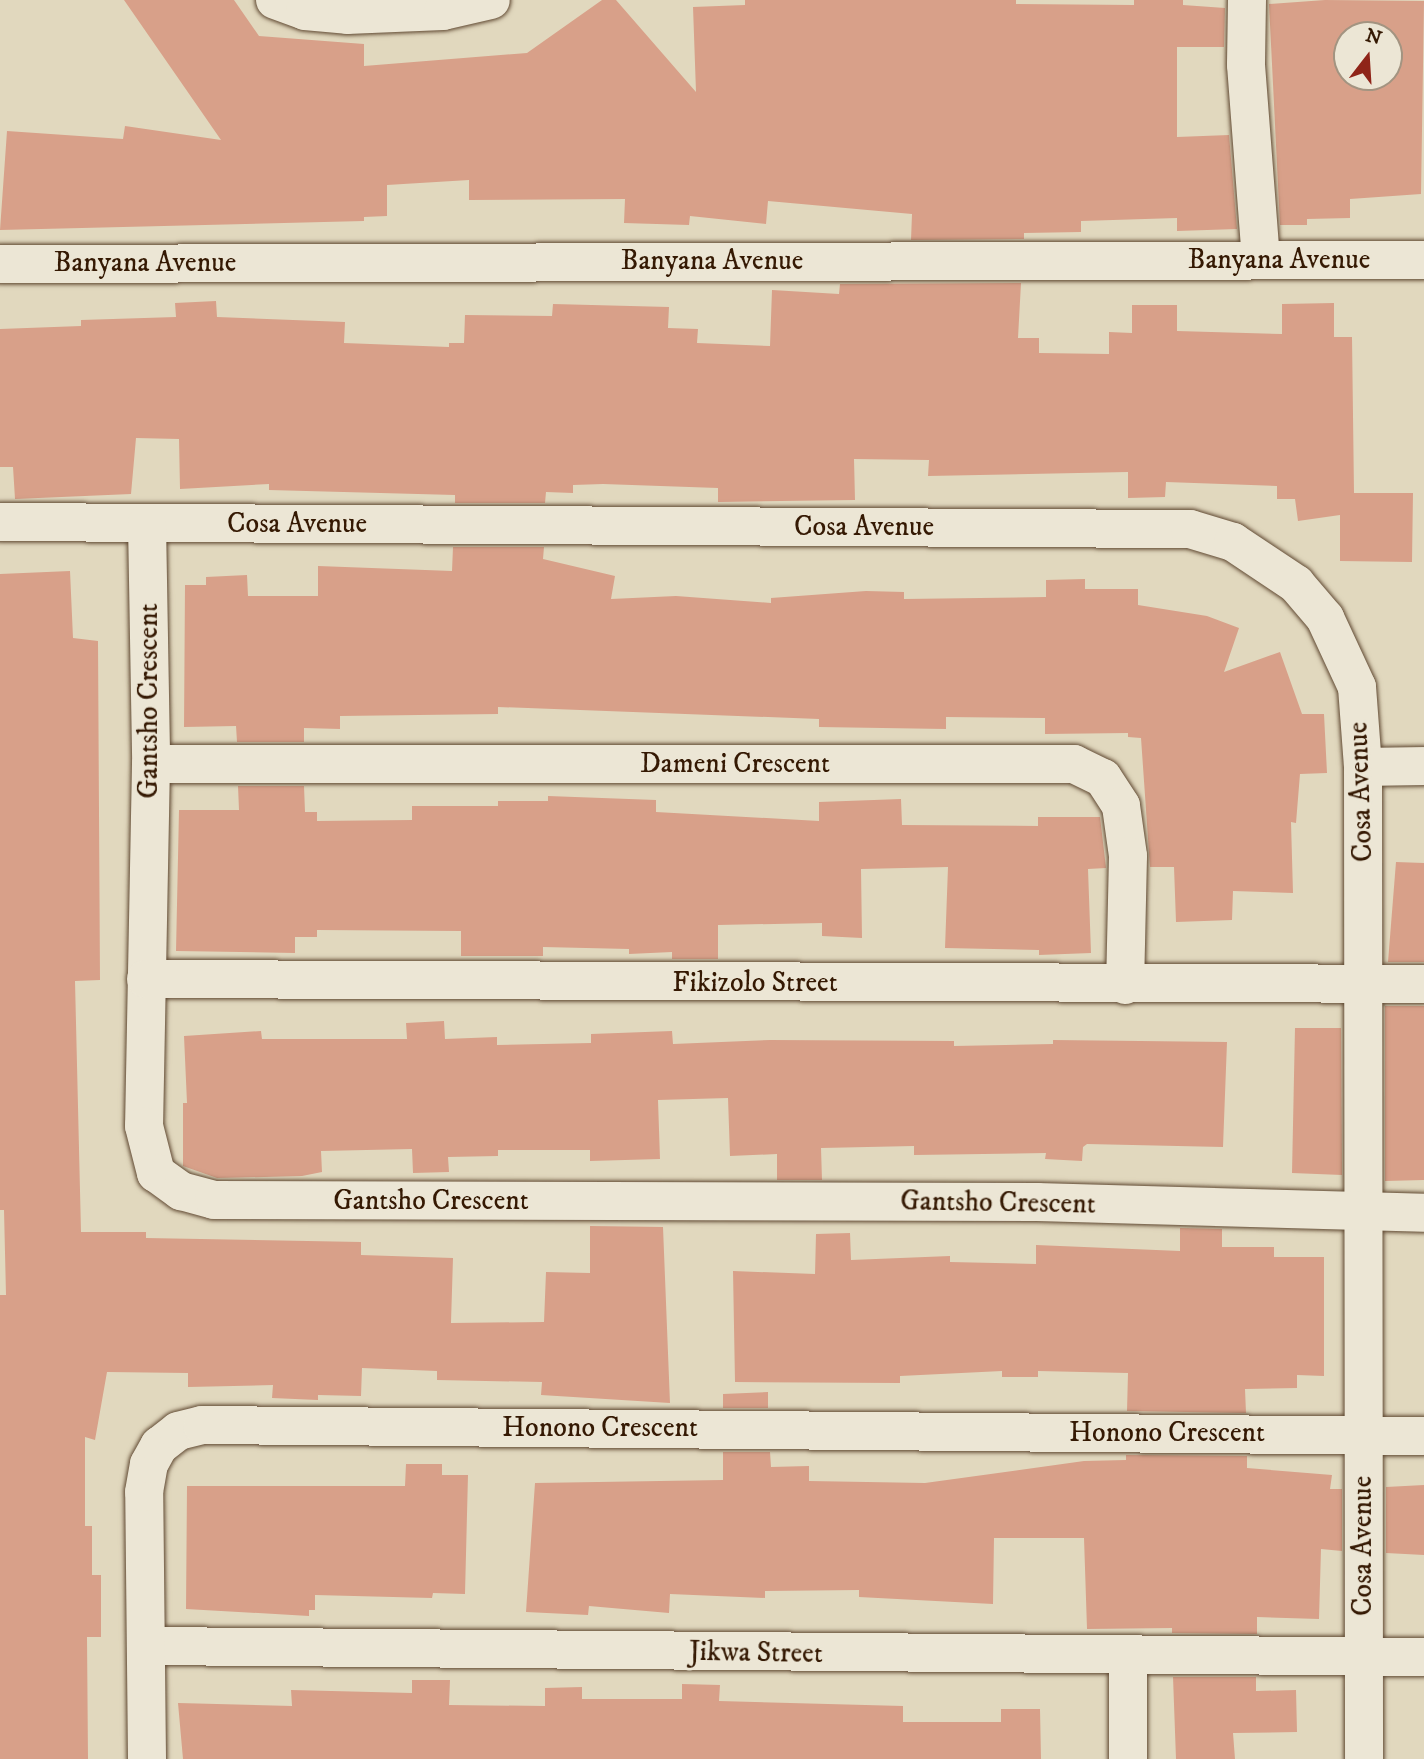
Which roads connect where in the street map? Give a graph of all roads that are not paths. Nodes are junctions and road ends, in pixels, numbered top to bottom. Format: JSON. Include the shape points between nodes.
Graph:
{"nodes":[{"id":1,"x":275,"y":0,"type":"edge"},
{"id":2,"x":491,"y":0,"type":"edge"},
{"id":3,"x":1247,"y":0,"type":"edge"},
{"id":4,"x":1261,"y":259,"type":"junction"},
{"id":5,"x":1424,"y":260,"type":"edge"},
{"id":6,"x":0,"y":264,"type":"edge"},
{"id":7,"x":0,"y":522,"type":"edge"},
{"id":8,"x":148,"y":523,"type":"junction"},
{"id":9,"x":151,"y":764,"type":"junction"},
{"id":10,"x":1424,"y":766,"type":"edge"},
{"id":11,"x":1363,"y":767,"type":"junction"},
{"id":12,"x":146,"y":979,"type":"junction"},
{"id":13,"x":1364,"y":984,"type":"junction"},
{"id":14,"x":1424,"y":984,"type":"edge"},
{"id":15,"x":1125,"y":985,"type":"junction"},
{"id":16,"x":1424,"y":1213,"type":"edge"},
{"id":17,"x":1364,"y":1214,"type":"junction"},
{"id":18,"x":1363,"y":1435,"type":"junction"},
{"id":19,"x":1424,"y":1436,"type":"edge"},
{"id":20,"x":147,"y":1647,"type":"junction"},
{"id":21,"x":1128,"y":1656,"type":"junction"},
{"id":22,"x":1364,"y":1657,"type":"junction"},
{"id":23,"x":1424,"y":1657,"type":"edge"},
{"id":24,"x":147,"y":1759,"type":"edge"},
{"id":25,"x":1128,"y":1759,"type":"edge"},
{"id":26,"x":1364,"y":1759,"type":"edge"}],
"edges":[{"from":1,"to":2,"type":"street","via":[[304,11],[347,15],[443,11]]},
{"from":3,"to":4,"type":"street","via":[[1246,65]]},
{"from":4,"to":5,"type":"street","name":"Banyana Avenue"},
{"from":4,"to":6,"type":"street","name":"Banyana Avenue"},
{"from":7,"to":8,"type":"street","name":"Cosa Avenue"},
{"from":8,"to":9,"type":"street","name":"Gantsho Crescent"},
{"from":8,"to":11,"type":"street","name":"Cosa Avenue","via":[[1190,529],[1233,542],[1296,584],[1325,618],[1357,687]]},
{"from":9,"to":12,"type":"street","name":"Gantsho Crescent"},
{"from":9,"to":15,"type":"street","name":"Dameni Crescent","via":[[1074,764],[1103,778],[1121,806],[1128,856]]},
{"from":10,"to":11,"type":"street"},
{"from":11,"to":13,"type":"street","name":"Cosa Avenue"},
{"from":12,"to":15,"type":"street","name":"Fikizolo Street"},
{"from":12,"to":17,"type":"street","name":"Gantsho Crescent","via":[[147,1153],[156,1173],[181,1191],[214,1200],[1037,1202]]},
{"from":13,"to":14,"type":"street"},
{"from":13,"to":15,"type":"street","name":"Fikizolo Street"},
{"from":13,"to":17,"type":"street","name":"Cosa Avenue"},
{"from":16,"to":17,"type":"street"},
{"from":17,"to":18,"type":"street","name":"Cosa Avenue"},
{"from":18,"to":19,"type":"street","name":"Cosa Avenue"},
{"from":18,"to":20,"type":"street","name":"Honono Crescent","via":[[202,1425],[178,1431],[159,1446],[149,1464],[144,1492]]},
{"from":18,"to":22,"type":"street","name":"Cosa Avenue"},
{"from":20,"to":21,"type":"street","name":"Jikwa Street"},
{"from":20,"to":24,"type":"street","name":"Honono Crescent"},
{"from":21,"to":22,"type":"street","name":"Jikwa Street"},
{"from":21,"to":25,"type":"street"},
{"from":22,"to":23,"type":"street","name":"Cosa Avenue"},
{"from":22,"to":26,"type":"street","name":"Cosa Avenue"}]}
